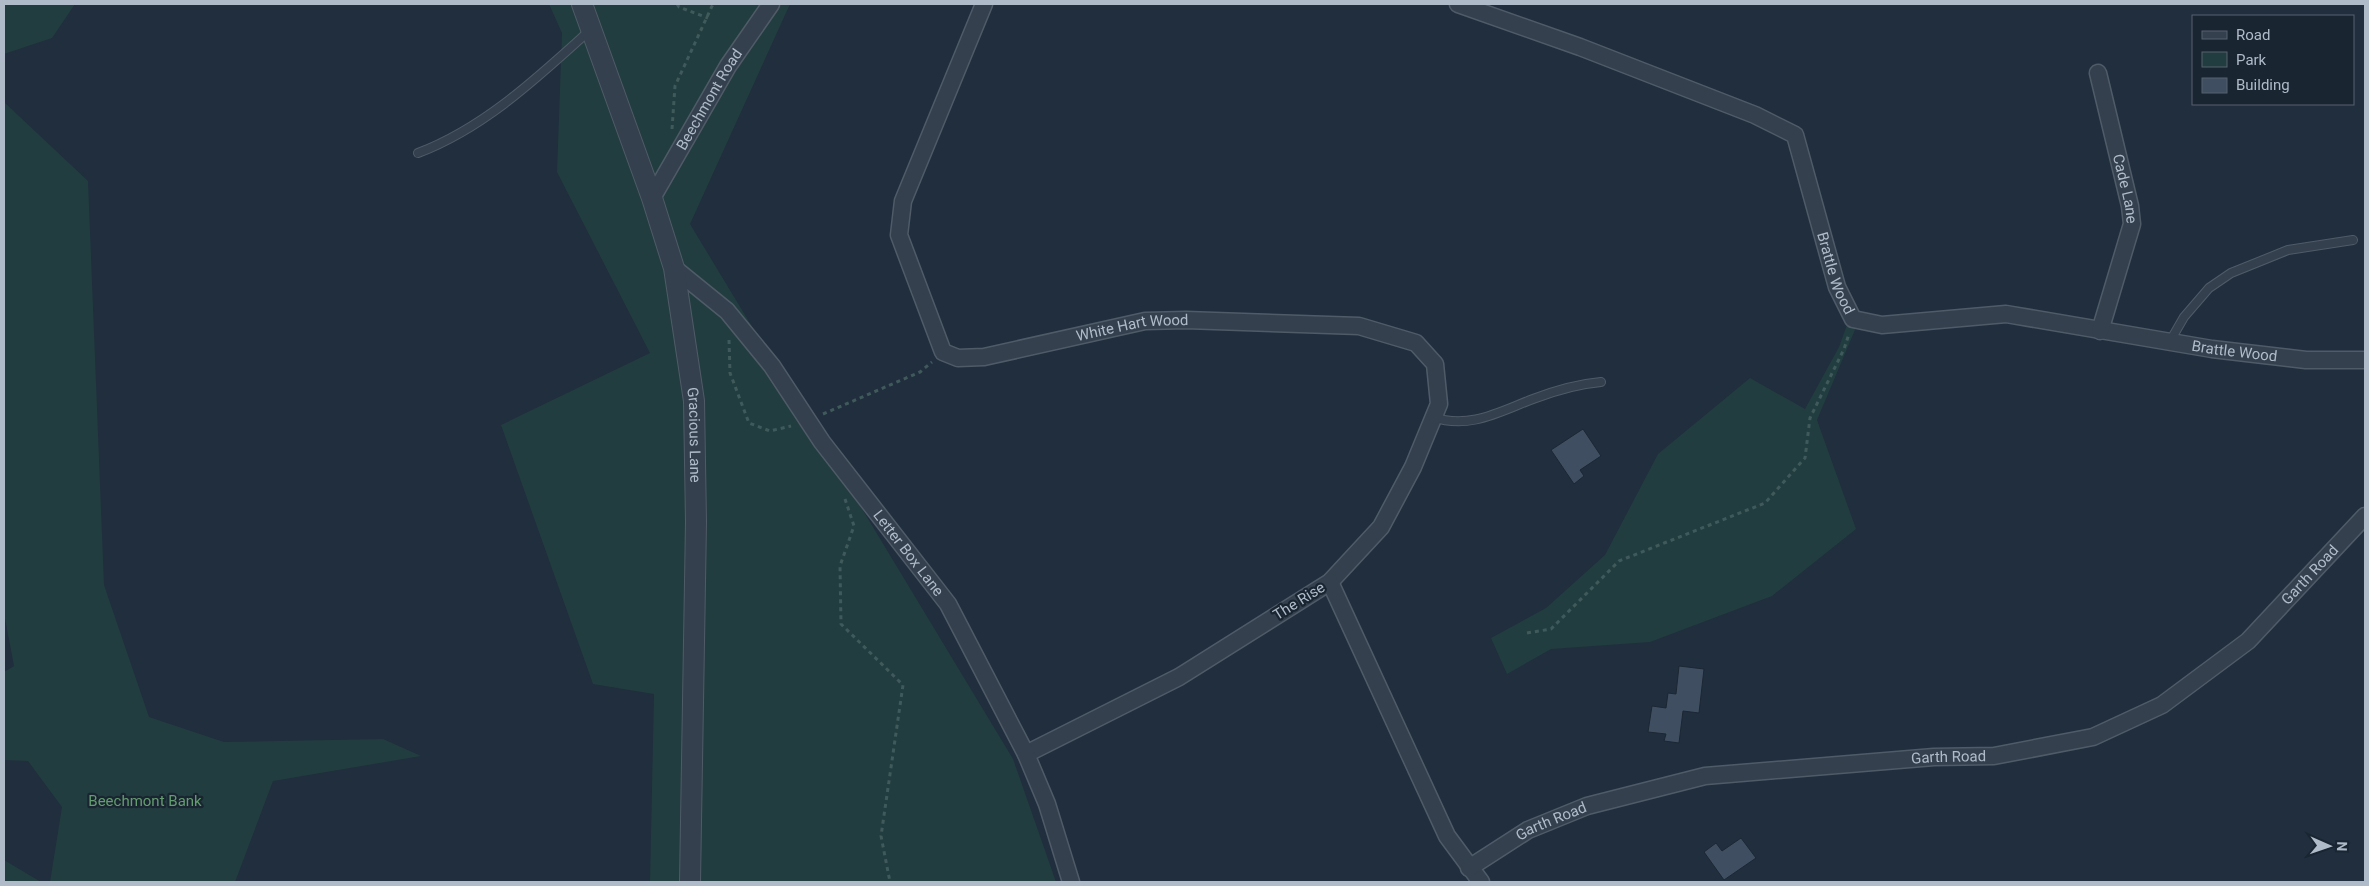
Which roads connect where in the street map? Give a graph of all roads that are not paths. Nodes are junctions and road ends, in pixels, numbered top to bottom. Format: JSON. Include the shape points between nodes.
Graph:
{"nodes":[{"id":1,"x":582,"y":4,"type":"edge"},
{"id":2,"x":771,"y":4,"type":"edge"},
{"id":3,"x":984,"y":4,"type":"edge"},
{"id":4,"x":1458,"y":4,"type":"edge"},
{"id":5,"x":591,"y":30,"type":"junction"},
{"id":6,"x":2098,"y":73,"type":"dead end"},
{"id":7,"x":418,"y":153,"type":"dead end"},
{"id":8,"x":652,"y":198,"type":"junction"},
{"id":9,"x":2353,"y":240,"type":"dead end"},
{"id":10,"x":674,"y":268,"type":"junction"},
{"id":11,"x":2100,"y":331,"type":"junction"},
{"id":12,"x":2169,"y":342,"type":"junction"},
{"id":13,"x":2365,"y":360,"type":"edge"},
{"id":14,"x":1601,"y":382,"type":"dead end"},
{"id":15,"x":1433,"y":417,"type":"junction"},
{"id":16,"x":2365,"y":516,"type":"edge"},
{"id":17,"x":1330,"y":582,"type":"junction"},
{"id":18,"x":1026,"y":754,"type":"junction"},
{"id":19,"x":1469,"y":868,"type":"junction"},
{"id":20,"x":690,"y":882,"type":"edge"},
{"id":21,"x":1071,"y":882,"type":"edge"},
{"id":22,"x":1481,"y":882,"type":"edge"}],
"edges":[{"from":1,"to":5,"type":"street","name":"Gracious Lane"},
{"from":2,"to":8,"type":"street","name":"Beechmont Road","via":[[728,66]]},
{"from":3,"to":15,"type":"street","name":"White Hart Wood","via":[[903,201],[899,235],[944,352],[958,358],[984,357],[1145,321],[1359,326],[1416,343],[1435,364],[1439,404]]},
{"from":4,"to":11,"type":"street","name":"Brattle Wood","via":[[1755,115],[1794,135],[1837,287],[1853,319],[1882,325],[2006,314]]},
{"from":5,"to":7,"type":"lane","via":[[473,127],[444,144]]},
{"from":5,"to":8,"type":"street","name":"Gracious Lane"},
{"from":6,"to":11,"type":"street","name":"Cade Lane","via":[[2132,224]]},
{"from":8,"to":10,"type":"street","name":"Gracious Lane"},
{"from":9,"to":12,"type":"lane","via":[[2288,250],[2231,274],[2209,288]]},
{"from":10,"to":18,"type":"street","name":"Letter Box Lane","via":[[727,312],[772,366],[822,442],[948,604]]},
{"from":10,"to":20,"type":"street","name":"Gracious Lane","via":[[694,401],[696,542]]},
{"from":11,"to":12,"type":"street","name":"Brattle Wood"},
{"from":12,"to":13,"type":"street","name":"Brattle Wood","via":[[2306,360]]},
{"from":14,"to":15,"type":"lane","via":[[1536,398],[1495,416],[1475,420]]},
{"from":15,"to":17,"type":"street","name":"White Hart Wood","via":[[1413,467],[1381,527]]},
{"from":16,"to":19,"type":"street","name":"Garth Road","via":[[2248,641],[2162,705],[2093,737],[1994,756],[1934,757],[1705,776],[1587,806],[1528,830]]},
{"from":17,"to":18,"type":"street","name":"The Rise","via":[[1179,677]]},
{"from":17,"to":19,"type":"street","name":"The Rise","via":[[1447,836]]},
{"from":18,"to":21,"type":"street","name":"Letter Box Lane","via":[[1050,813]]},
{"from":19,"to":22,"type":"street","name":"The Rise"}]}
